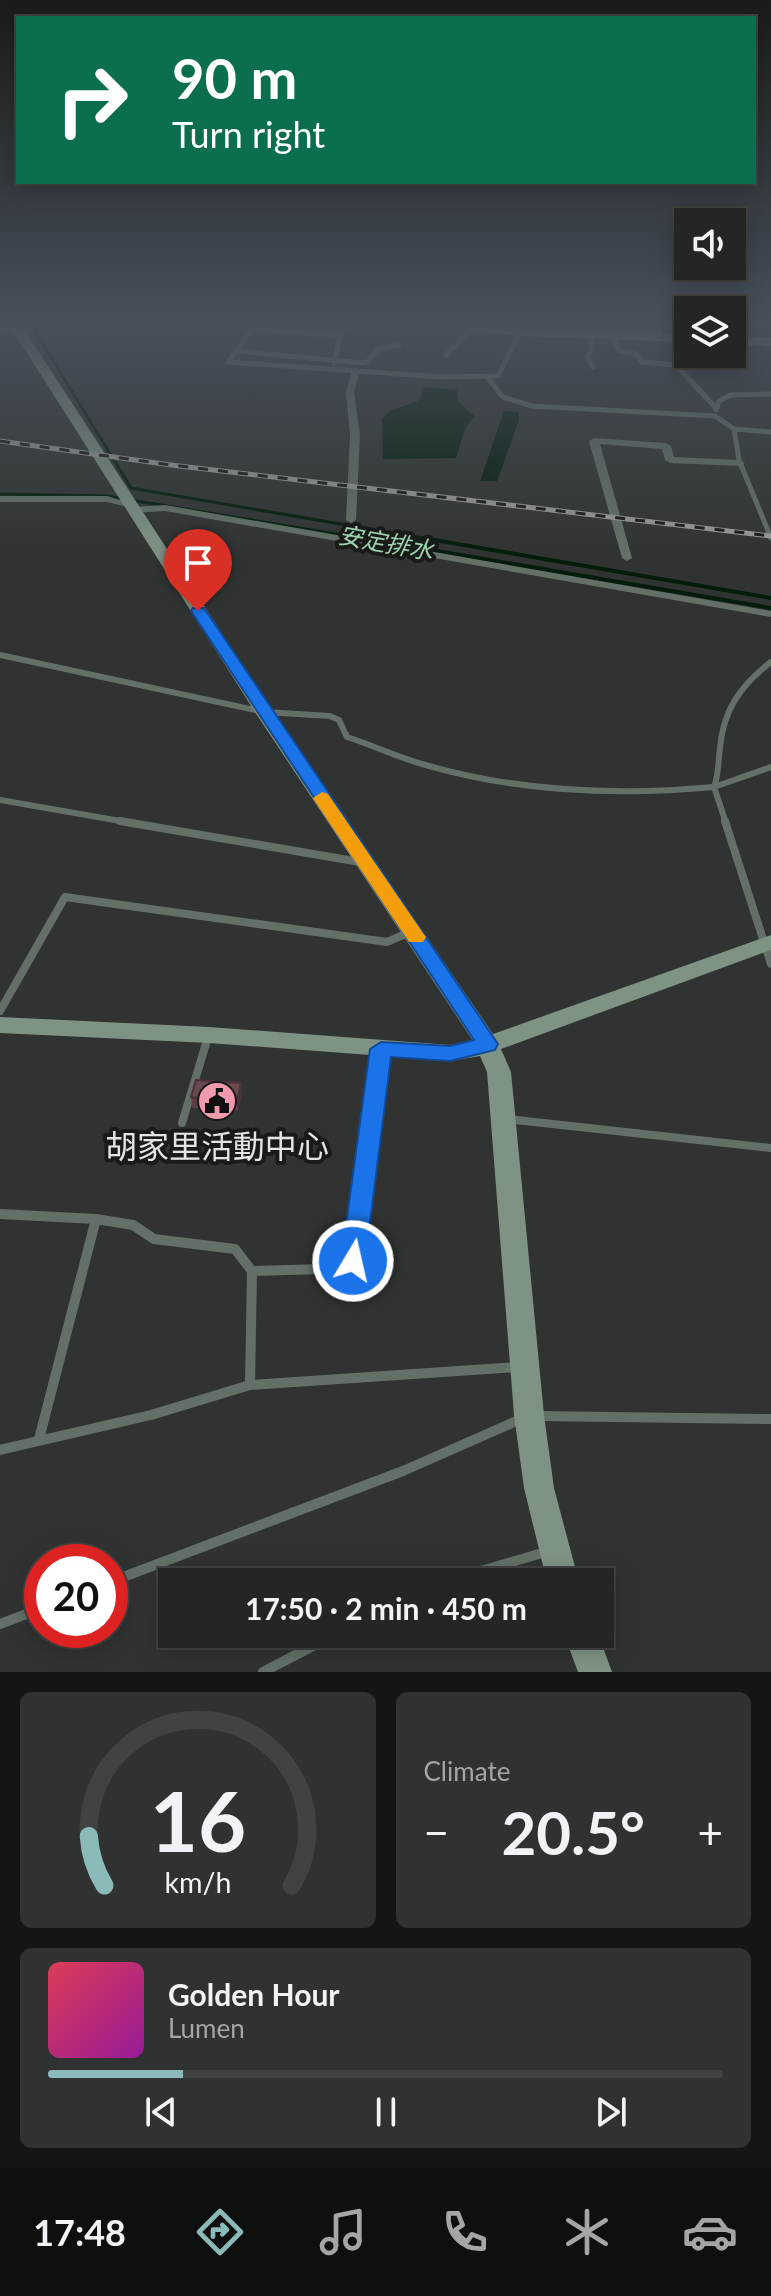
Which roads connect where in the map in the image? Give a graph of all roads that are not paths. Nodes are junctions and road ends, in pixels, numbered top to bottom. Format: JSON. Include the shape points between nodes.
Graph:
{"nodes":[{"id":1,"x":64,"y":401,"type":"edge"},
{"id":2,"x":351,"y":401,"type":"edge"},
{"id":3,"x":516,"y":401,"type":"edge"},
{"id":4,"x":710,"y":401,"type":"edge"},
{"id":5,"x":719,"y":401,"type":"edge"},
{"id":6,"x":716,"y":408,"type":"junction"},
{"id":7,"x":715,"y":416,"type":"junction"},
{"id":8,"x":734,"y":429,"type":"junction"},
{"id":9,"x":771,"y":432,"type":"edge"},
{"id":10,"x":740,"y":463,"type":"junction"},
{"id":11,"x":0,"y":499,"type":"edge"},
{"id":12,"x":127,"y":502,"type":"junction"},
{"id":13,"x":351,"y":520,"type":"dead end"},
{"id":14,"x":771,"y":538,"type":"edge"},
{"id":15,"x":627,"y":558,"type":"dead end"},
{"id":16,"x":771,"y":614,"type":"edge"},
{"id":17,"x":0,"y":655,"type":"edge"},
{"id":18,"x":771,"y":662,"type":"edge"},
{"id":19,"x":264,"y":712,"type":"junction"},
{"id":20,"x":771,"y":767,"type":"edge"},
{"id":21,"x":714,"y":787,"type":"junction"},
{"id":22,"x":0,"y":800,"type":"edge"},
{"id":23,"x":366,"y":863,"type":"junction"},
{"id":24,"x":412,"y":932,"type":"junction"},
{"id":25,"x":769,"y":950,"type":"edge"},
{"id":26,"x":0,"y":1011,"type":"edge"},
{"id":27,"x":0,"y":1025,"type":"edge"},
{"id":28,"x":209,"y":1035,"type":"junction"},
{"id":29,"x":487,"y":1044,"type":"junction"},
{"id":30,"x":381,"y":1049,"type":"junction"},
{"id":31,"x":504,"y":1118,"type":"junction"},
{"id":32,"x":182,"y":1123,"type":"dead end"},
{"id":33,"x":771,"y":1148,"type":"edge"},
{"id":34,"x":0,"y":1214,"type":"edge"},
{"id":35,"x":96,"y":1219,"type":"junction"},
{"id":36,"x":252,"y":1271,"type":"junction"},
{"id":37,"x":525,"y":1367,"type":"junction"},
{"id":38,"x":250,"y":1385,"type":"junction"},
{"id":39,"x":529,"y":1415,"type":"junction"},
{"id":40,"x":771,"y":1419,"type":"edge"},
{"id":41,"x":39,"y":1439,"type":"junction"},
{"id":42,"x":0,"y":1450,"type":"edge"},
{"id":43,"x":553,"y":1550,"type":"junction"},
{"id":44,"x":492,"y":1568,"type":"edge"},
{"id":45,"x":559,"y":1568,"type":"edge"},
{"id":46,"x":128,"y":1575,"type":"edge"},
{"id":47,"x":24,"y":1615,"type":"edge"},
{"id":48,"x":0,"y":1624,"type":"edge"},
{"id":49,"x":309,"y":1648,"type":"edge"},
{"id":50,"x":586,"y":1648,"type":"edge"},
{"id":51,"x":263,"y":1672,"type":"edge"},
{"id":52,"x":595,"y":1672,"type":"edge"}],
"edges":[{"from":1,"to":12,"type":"street"},
{"from":2,"to":13,"type":"street"},
{"from":3,"to":7,"type":"lane"},
{"from":4,"to":6,"type":"lane"},
{"from":5,"to":6,"type":"lane"},
{"from":6,"to":7,"type":"lane"},
{"from":7,"to":8,"type":"lane"},
{"from":8,"to":9,"type":"lane"},
{"from":8,"to":10,"type":"lane"},
{"from":10,"to":14,"type":"lane"},
{"from":10,"to":15,"type":"street","via":[[670,460],[666,446],[594,441]]},
{"from":11,"to":12,"type":"street"},
{"from":12,"to":16,"type":"street"},
{"from":12,"to":19,"type":"street"},
{"from":17,"to":19,"type":"lane"},
{"from":18,"to":21,"type":"lane","via":[[727,706],[722,769]]},
{"from":19,"to":21,"type":"lane","via":[[330,716],[339,720],[347,737],[422,764],[500,781],[675,792]]},
{"from":19,"to":23,"type":"street"},
{"from":20,"to":21,"type":"lane"},
{"from":21,"to":25,"type":"lane"},
{"from":22,"to":23,"type":"lane"},
{"from":23,"to":24,"type":"street"},
{"from":24,"to":26,"type":"lane","via":[[387,942],[65,897]]},
{"from":24,"to":29,"type":"street"},
{"from":25,"to":29,"type":"street"},
{"from":27,"to":28,"type":"street"},
{"from":28,"to":30,"type":"street"},
{"from":28,"to":32,"type":"lane"},
{"from":29,"to":30,"type":"street","via":[[450,1053]]},
{"from":29,"to":31,"type":"street","via":[[499,1072]]},
{"from":30,"to":36,"type":"lane","via":[[353,1261],[325,1269]]},
{"from":31,"to":33,"type":"lane"},
{"from":31,"to":37,"type":"street"},
{"from":34,"to":35,"type":"lane"},
{"from":35,"to":36,"type":"lane","via":[[133,1225],[154,1239],[235,1249]]},
{"from":35,"to":41,"type":"lane"},
{"from":36,"to":38,"type":"lane"},
{"from":37,"to":38,"type":"lane"},
{"from":37,"to":39,"type":"street"},
{"from":38,"to":41,"type":"lane","via":[[151,1415]]},
{"from":39,"to":40,"type":"lane"},
{"from":39,"to":43,"type":"street"},
{"from":39,"to":46,"type":"lane","via":[[403,1471]]},
{"from":41,"to":42,"type":"lane"},
{"from":43,"to":44,"type":"lane"},
{"from":43,"to":45,"type":"street"},
{"from":47,"to":48,"type":"lane"},
{"from":49,"to":51,"type":"lane"},
{"from":50,"to":52,"type":"street"}]}
